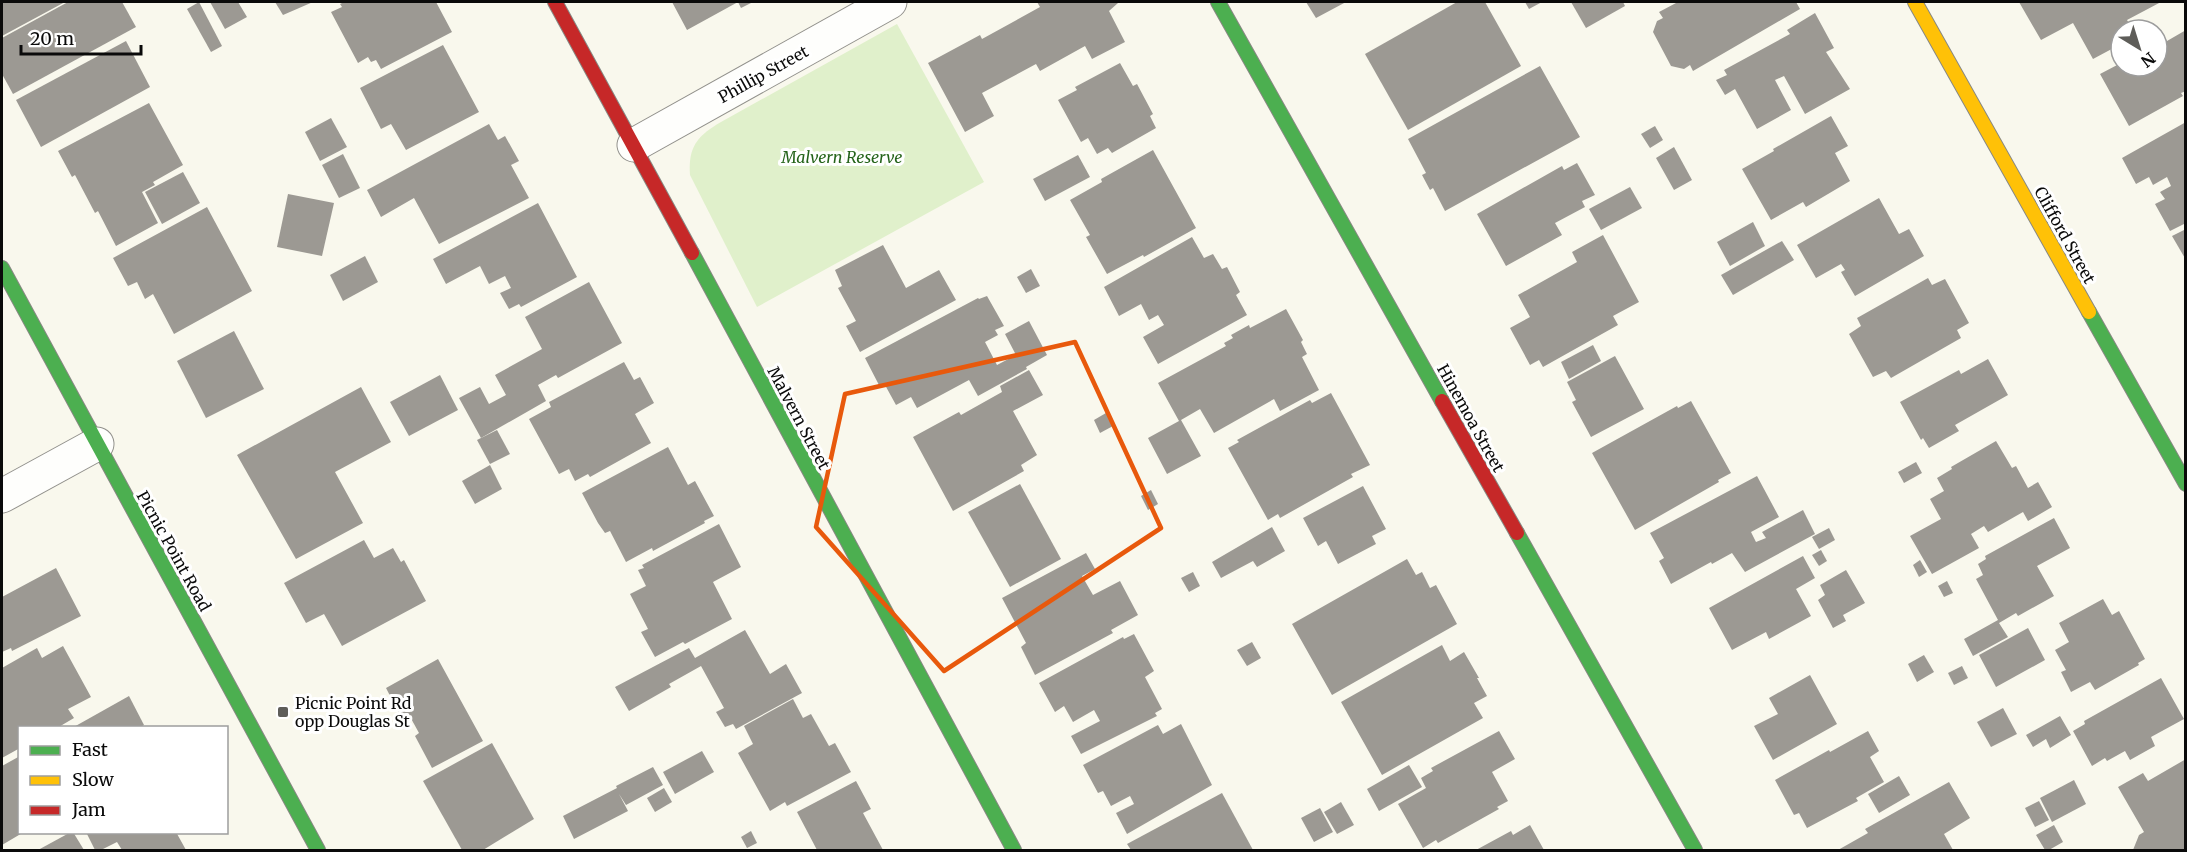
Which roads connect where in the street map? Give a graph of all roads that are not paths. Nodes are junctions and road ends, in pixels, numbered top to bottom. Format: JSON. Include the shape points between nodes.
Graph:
{"nodes":[{"id":1,"x":555,"y":2,"type":"edge"},
{"id":2,"x":890,"y":2,"type":"edge"},
{"id":3,"x":1218,"y":2,"type":"edge"},
{"id":4,"x":1916,"y":2,"type":"edge"},
{"id":5,"x":634,"y":145,"type":"junction"},
{"id":6,"x":2,"y":268,"type":"edge"},
{"id":7,"x":97,"y":444,"type":"junction"},
{"id":8,"x":2186,"y":484,"type":"edge"},
{"id":9,"x":2,"y":496,"type":"edge"},
{"id":10,"x":318,"y":850,"type":"edge"},
{"id":11,"x":1014,"y":850,"type":"edge"},
{"id":12,"x":1695,"y":850,"type":"edge"}],
"edges":[{"from":1,"to":5,"type":"street","name":"Malvern Street"},
{"from":2,"to":5,"type":"street","name":"Phillip Street"},
{"from":3,"to":12,"type":"street","name":"Hinemoa Street"},
{"from":4,"to":8,"type":"street","name":"Clifford Street"},
{"from":5,"to":11,"type":"street","name":"Malvern Street"},
{"from":6,"to":7,"type":"street","name":"Picnic Point Road"},
{"from":7,"to":9,"type":"street"},
{"from":7,"to":10,"type":"street","name":"Picnic Point Road"}]}
